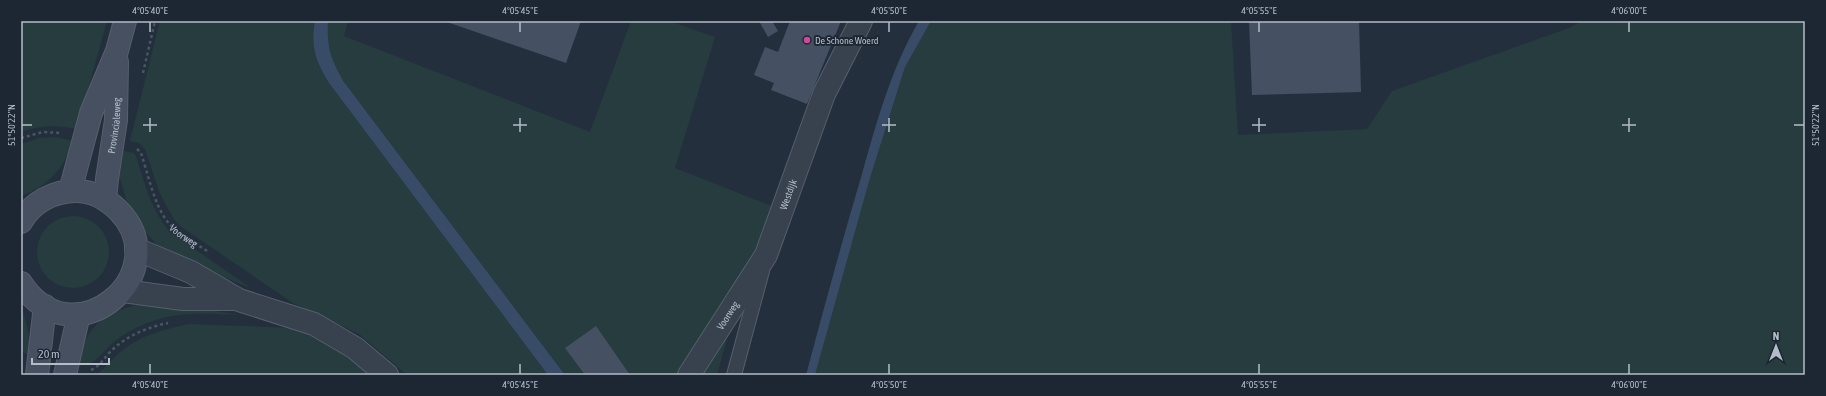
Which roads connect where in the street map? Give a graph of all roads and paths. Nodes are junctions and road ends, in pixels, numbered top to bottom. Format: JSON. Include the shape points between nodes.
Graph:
{"nodes":[{"id":1,"x":124,"y":21,"type":"edge"},
{"id":2,"x":861,"y":21,"type":"edge"},
{"id":3,"x":118,"y":51,"type":"junction"},
{"id":4,"x":66,"y":134,"type":"dead end"},
{"id":5,"x":21,"y":138,"type":"edge"},
{"id":6,"x":136,"y":148,"type":"dead end"},
{"id":7,"x":70,"y":191,"type":"junction"},
{"id":8,"x":105,"y":199,"type":"junction"},
{"id":9,"x":22,"y":220,"type":"edge"},
{"id":10,"x":136,"y":249,"type":"junction"},
{"id":11,"x":212,"y":254,"type":"dead end"},
{"id":12,"x":766,"y":255,"type":"junction"},
{"id":13,"x":21,"y":283,"type":"edge"},
{"id":14,"x":123,"y":290,"type":"junction"},
{"id":15,"x":239,"y":300,"type":"junction"},
{"id":16,"x":45,"y":306,"type":"junction"},
{"id":17,"x":79,"y":314,"type":"junction"},
{"id":18,"x":175,"y":321,"type":"dead end"},
{"id":19,"x":90,"y":371,"type":"dead end"},
{"id":20,"x":37,"y":375,"type":"edge"},
{"id":21,"x":65,"y":375,"type":"edge"},
{"id":22,"x":387,"y":375,"type":"edge"},
{"id":23,"x":689,"y":375,"type":"edge"},
{"id":24,"x":734,"y":375,"type":"edge"}],
"edges":[{"from":1,"to":3,"type":"main road","name":"Provincialeweg"},
{"from":2,"to":12,"type":"street","name":"Westdijk","via":[[824,94]]},
{"from":3,"to":7,"type":"main road","name":"Provincialeweg","via":[[91,113]]},
{"from":3,"to":8,"type":"main road","name":"Provincialeweg","via":[[116,120]]},
{"from":4,"to":5,"type":"path","via":[[43,132]]},
{"from":6,"to":11,"type":"path","name":"Voorweg","via":[[141,154],[155,196],[167,221]]},
{"from":7,"to":8,"type":"main road","via":[[88,193]]},
{"from":7,"to":9,"type":"main road","via":[[44,199]]},
{"from":8,"to":10,"type":"main road","via":[[123,215],[130,226]]},
{"from":10,"to":14,"type":"main road","via":[[132,275]]},
{"from":10,"to":15,"type":"street","via":[[191,272]]},
{"from":12,"to":23,"type":"street","name":"Voorweg"},
{"from":12,"to":24,"type":"lane","name":"Westdijk"},
{"from":13,"to":16,"type":"main road","via":[[28,293]]},
{"from":14,"to":15,"type":"street","via":[[184,299]]},
{"from":14,"to":17,"type":"main road","via":[[103,307]]},
{"from":15,"to":22,"type":"street","via":[[314,324],[355,348]]},
{"from":16,"to":17,"type":"main road","via":[[61,312]]},
{"from":16,"to":20,"type":"main road"},
{"from":17,"to":21,"type":"main road"},
{"from":18,"to":19,"type":"path","via":[[156,325],[130,336]]}]}
